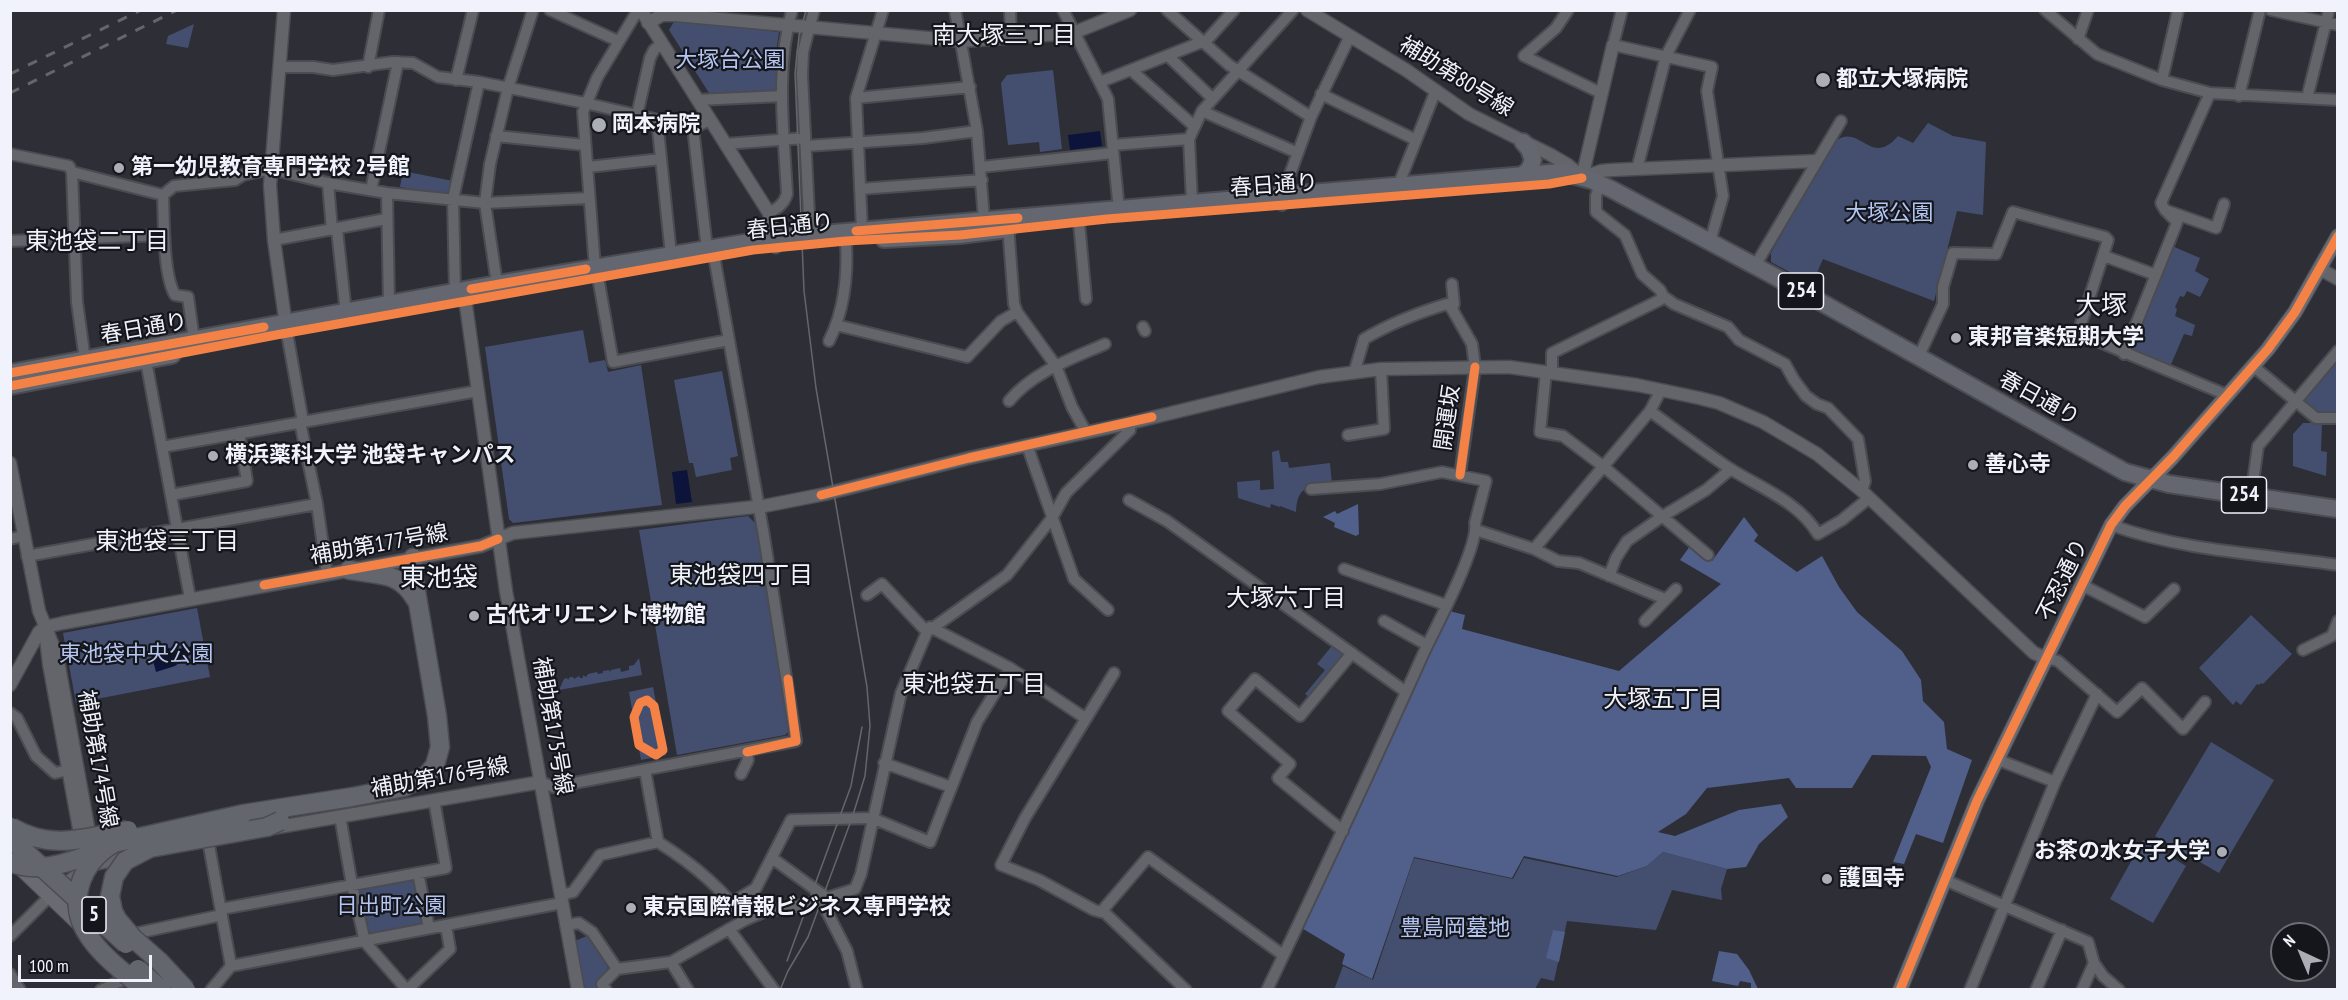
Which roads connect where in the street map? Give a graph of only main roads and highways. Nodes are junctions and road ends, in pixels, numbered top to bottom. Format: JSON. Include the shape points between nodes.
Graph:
{"nodes":[{"id":1,"x":1523,"y":142,"type":"road end"},
{"id":2,"x":1521,"y":176,"type":"junction"},
{"id":3,"x":1582,"y":178,"type":"junction"},
{"id":4,"x":1283,"y":201,"type":"junction"},
{"id":5,"x":1008,"y":224,"type":"junction"},
{"id":6,"x":2337,"y":236,"type":"edge"},
{"id":7,"x":775,"y":242,"type":"junction"},
{"id":8,"x":710,"y":253,"type":"junction"},
{"id":9,"x":597,"y":273,"type":"junction"},
{"id":10,"x":461,"y":294,"type":"junction"},
{"id":11,"x":286,"y":328,"type":"junction"},
{"id":12,"x":10,"y":373,"type":"edge"},
{"id":13,"x":10,"y":386,"type":"edge"},
{"id":14,"x":2150,"y":480,"type":"junction"},
{"id":15,"x":2337,"y":509,"type":"edge"},
{"id":16,"x":349,"y":570,"type":"road end"},
{"id":17,"x":417,"y":601,"type":"junction"},
{"id":18,"x":444,"y":744,"type":"junction"},
{"id":19,"x":243,"y":814,"type":"junction"},
{"id":20,"x":280,"y":821,"type":"junction"},
{"id":21,"x":10,"y":826,"type":"edge"},
{"id":22,"x":10,"y":832,"type":"edge"},
{"id":23,"x":10,"y":838,"type":"edge"},
{"id":24,"x":10,"y":854,"type":"edge"},
{"id":25,"x":10,"y":860,"type":"edge"},
{"id":26,"x":145,"y":990,"type":"edge"},
{"id":27,"x":153,"y":990,"type":"edge"},
{"id":28,"x":162,"y":990,"type":"edge"},
{"id":29,"x":179,"y":990,"type":"edge"},
{"id":30,"x":187,"y":990,"type":"edge"},
{"id":31,"x":1900,"y":990,"type":"edge"}],
"edges":[{"from":1,"to":2,"type":"highway","via":[[1533,160]]},
{"from":2,"to":3,"type":"highway","name":"春日通り","number":"254","via":[[1562,172]]},
{"from":2,"to":4,"type":"highway","name":"春日通り","number":"254"},
{"from":3,"to":4,"type":"highway","name":"春日通り","number":"254","via":[[1549,184]]},
{"from":3,"to":14,"type":"highway","name":"春日通り","number":"254","via":[[1600,183],[1755,266],[2105,461]]},
{"from":4,"to":5,"type":"highway","name":"春日通り","number":"254","via":[[1079,222]]},
{"from":4,"to":5,"type":"highway","name":"春日通り","number":"254","via":[[1192,203]]},
{"from":5,"to":7,"type":"highway","name":"春日通り","number":"254","via":[[960,235]]},
{"from":5,"to":7,"type":"highway","name":"春日通り","number":"254","via":[[984,220],[810,235]]},
{"from":6,"to":14,"type":"main road","name":"不忍通り","via":[[2295,312],[2253,366]]},
{"from":7,"to":8,"type":"highway","name":"春日通り","number":"254"},
{"from":8,"to":9,"type":"highway","name":"春日通り","number":"254"},
{"from":8,"to":9,"type":"highway","name":"春日通り","number":"254","via":[[671,255]]},
{"from":9,"to":10,"type":"highway","name":"春日通り","number":"254"},
{"from":9,"to":10,"type":"highway","name":"春日通り","number":"254","via":[[497,284]]},
{"from":10,"to":11,"type":"highway","name":"春日通り","number":"254"},
{"from":10,"to":11,"type":"highway","name":"春日通り","number":"254","via":[[346,313]]},
{"from":11,"to":12,"type":"highway","name":"春日通り","number":"254"},
{"from":11,"to":13,"type":"highway","name":"春日通り","number":"254","via":[[146,361]]},
{"from":14,"to":15,"type":"highway","name":"春日通り","number":"254"},
{"from":14,"to":31,"type":"main road","name":"不忍通り","via":[[2111,525],[1996,759]]},
{"from":16,"to":17,"type":"highway","via":[[393,577],[407,586]]},
{"from":17,"to":18,"type":"highway"},
{"from":17,"to":18,"type":"highway","via":[[414,558]]},
{"from":18,"to":19,"type":"highway","via":[[427,775],[404,787]]},
{"from":18,"to":20,"type":"highway","via":[[444,759],[435,773],[408,791],[370,805]]},
{"from":19,"to":21,"type":"highway","bridge":true,"via":[[180,820],[65,841],[26,836]]},
{"from":19,"to":26,"type":"highway","bridge":true,"via":[[114,843],[87,866],[77,895],[85,930],[100,950]]},
{"from":20,"to":25,"type":"highway","bridge":true,"via":[[145,840],[53,866],[24,866]]},
{"from":20,"to":30,"type":"highway","bridge":true,"via":[[150,848],[126,861],[114,877],[110,896],[117,919]]},
{"from":22,"to":30,"type":"main road"},
{"from":23,"to":29,"type":"highway","number":"5","bridge":true},
{"from":24,"to":28,"type":"highway","number":"5","bridge":true},
{"from":25,"to":27,"type":"main road"}]}
